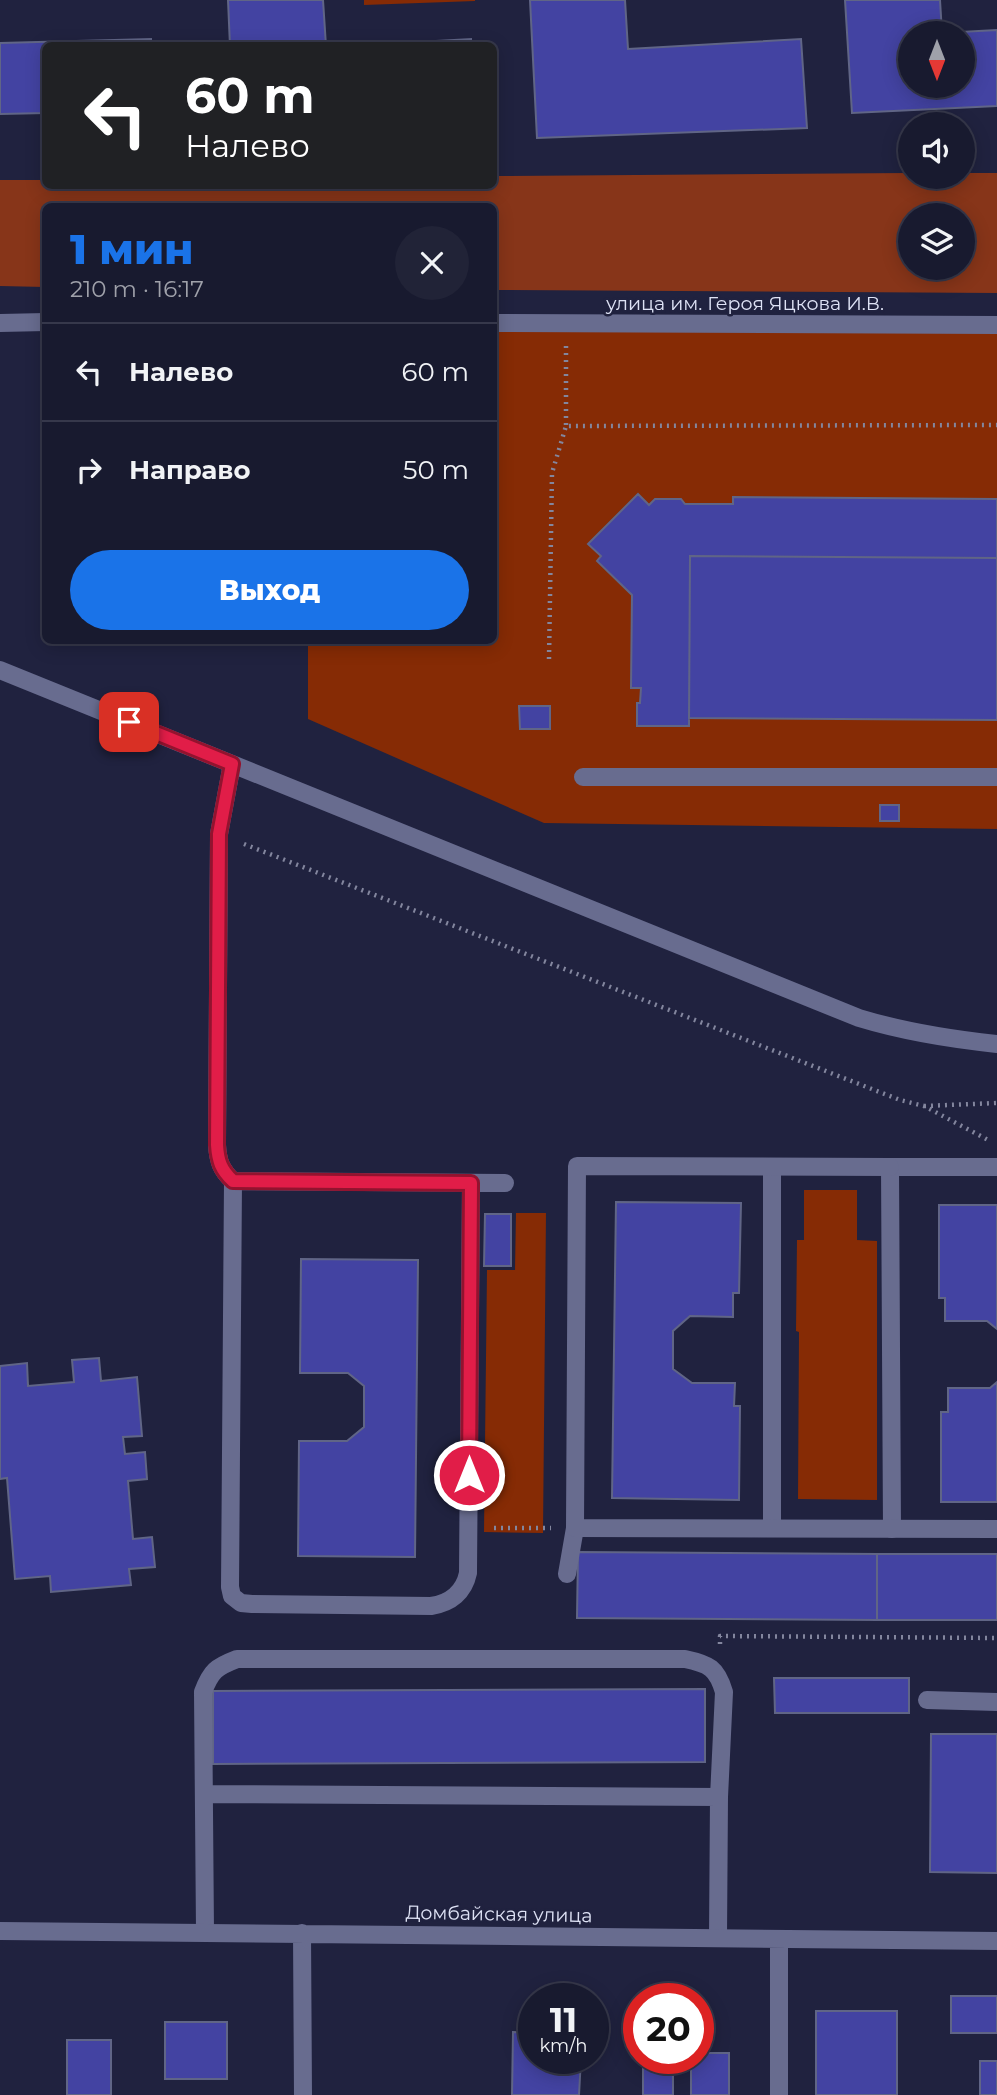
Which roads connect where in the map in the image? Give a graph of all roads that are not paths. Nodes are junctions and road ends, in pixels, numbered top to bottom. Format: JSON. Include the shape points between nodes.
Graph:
{"nodes":[{"id":1,"x":0,"y":323,"type":"edge"},
{"id":2,"x":42,"y":323,"type":"edge"},
{"id":3,"x":497,"y":323,"type":"edge"},
{"id":4,"x":997,"y":325,"type":"edge"},
{"id":5,"x":0,"y":670,"type":"edge"},
{"id":6,"x":232,"y":764,"type":"junction"},
{"id":7,"x":583,"y":776,"type":"dead end"},
{"id":8,"x":997,"y":777,"type":"edge"},
{"id":9,"x":997,"y":1044,"type":"edge"},
{"id":10,"x":772,"y":1167,"type":"junction"},
{"id":11,"x":890,"y":1167,"type":"junction"},
{"id":12,"x":997,"y":1167,"type":"edge"},
{"id":13,"x":233,"y":1181,"type":"junction"},
{"id":14,"x":471,"y":1183,"type":"junction"},
{"id":15,"x":505,"y":1183,"type":"dead end"},
{"id":16,"x":576,"y":1528,"type":"junction"},
{"id":17,"x":772,"y":1528,"type":"junction"},
{"id":18,"x":891,"y":1529,"type":"junction"},
{"id":19,"x":997,"y":1529,"type":"edge"},
{"id":20,"x":567,"y":1574,"type":"dead end"},
{"id":21,"x":927,"y":1700,"type":"dead end"},
{"id":22,"x":997,"y":1702,"type":"edge"},
{"id":23,"x":205,"y":1794,"type":"junction"},
{"id":24,"x":719,"y":1797,"type":"junction"},
{"id":25,"x":0,"y":1931,"type":"edge"},
{"id":26,"x":205,"y":1932,"type":"junction"},
{"id":27,"x":302,"y":1933,"type":"junction"},
{"id":28,"x":718,"y":1937,"type":"junction"},
{"id":29,"x":779,"y":1939,"type":"junction"},
{"id":30,"x":997,"y":1941,"type":"edge"},
{"id":31,"x":303,"y":2095,"type":"edge"},
{"id":32,"x":779,"y":2095,"type":"edge"}],
"edges":[{"from":1,"to":2,"type":"street"},
{"from":3,"to":4,"type":"street","name":"улица им. Героя Яцкова И.В."},
{"from":5,"to":6,"type":"street"},
{"from":6,"to":9,"type":"street","via":[[859,1018],[909,1032]]},
{"from":6,"to":13,"type":"street","via":[[219,834],[217,1145],[223,1172]]},
{"from":7,"to":8,"type":"street"},
{"from":10,"to":11,"type":"street"},
{"from":10,"to":16,"type":"street","via":[[577,1166]]},
{"from":10,"to":17,"type":"street"},
{"from":11,"to":12,"type":"street"},
{"from":11,"to":18,"type":"street"},
{"from":13,"to":14,"type":"street"},
{"from":13,"to":14,"type":"street","via":[[230,1573],[232,1596],[252,1604],[444,1604],[466,1582]]},
{"from":14,"to":15,"type":"street"},
{"from":16,"to":17,"type":"street"},
{"from":16,"to":20,"type":"street"},
{"from":17,"to":18,"type":"street"},
{"from":18,"to":19,"type":"street"},
{"from":21,"to":22,"type":"street"},
{"from":23,"to":24,"type":"street"},
{"from":23,"to":24,"type":"street","via":[[203,1692],[220,1665],[237,1659],[685,1659],[702,1662],[719,1675],[724,1692]]},
{"from":23,"to":26,"type":"street"},
{"from":24,"to":28,"type":"street"},
{"from":25,"to":26,"type":"street","name":"Домбайская улица"},
{"from":26,"to":27,"type":"street","name":"Домбайская улица"},
{"from":27,"to":28,"type":"street","name":"Домбайская улица"},
{"from":27,"to":31,"type":"street"},
{"from":28,"to":29,"type":"street","name":"Домбайская улица"},
{"from":29,"to":30,"type":"street","name":"Домбайская улица"},
{"from":29,"to":32,"type":"street"}]}
